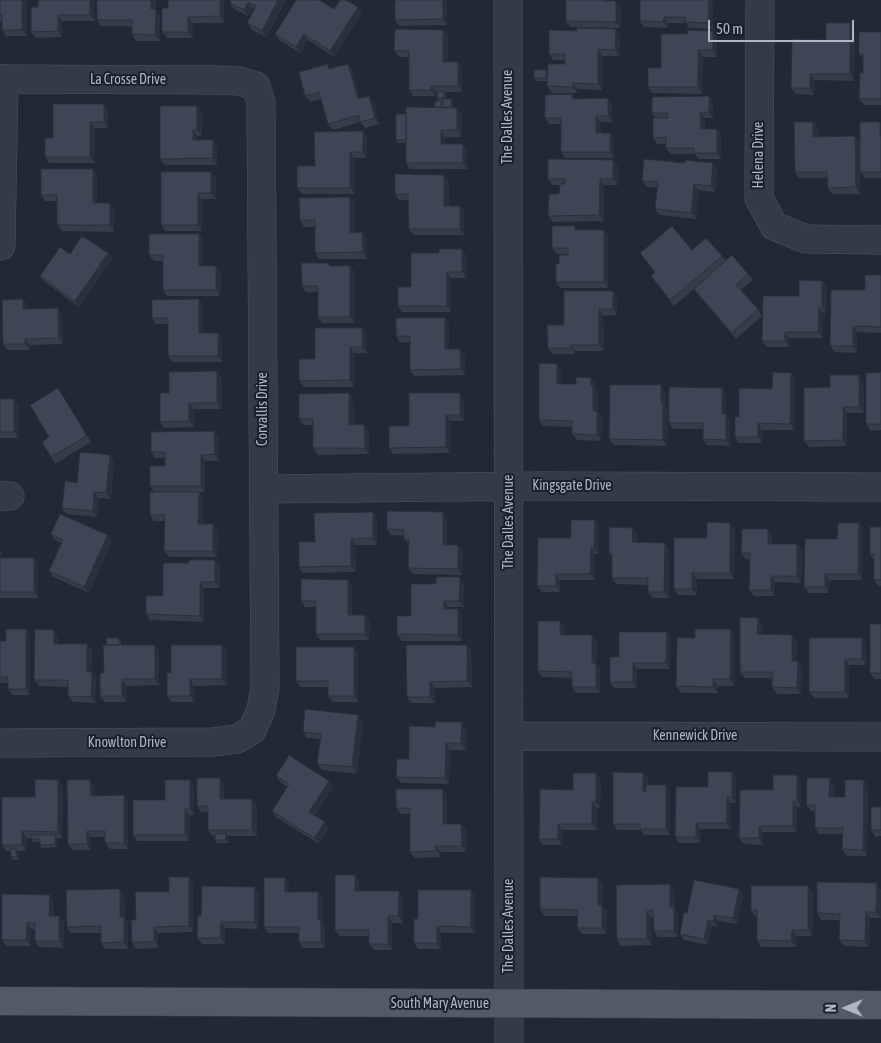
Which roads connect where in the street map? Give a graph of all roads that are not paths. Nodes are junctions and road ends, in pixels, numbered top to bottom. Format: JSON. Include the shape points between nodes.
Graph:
{"nodes":[{"id":1,"x":508,"y":0,"type":"edge"},
{"id":2,"x":760,"y":0,"type":"edge"},
{"id":3,"x":2,"y":79,"type":"edge"},
{"id":4,"x":256,"y":86,"type":"joint"},
{"id":5,"x":881,"y":240,"type":"edge"},
{"id":6,"x":1,"y":246,"type":"dead end"},
{"id":7,"x":508,"y":486,"type":"junction"},
{"id":8,"x":881,"y":487,"type":"edge"},
{"id":9,"x":264,"y":489,"type":"junction"},
{"id":10,"x":252,"y":730,"type":"joint"},
{"id":11,"x":508,"y":736,"type":"junction"},
{"id":12,"x":881,"y":737,"type":"edge"},
{"id":13,"x":0,"y":743,"type":"edge"},
{"id":14,"x":0,"y":1001,"type":"edge"},
{"id":15,"x":509,"y":1005,"type":"junction"},
{"id":16,"x":881,"y":1005,"type":"edge"},
{"id":17,"x":509,"y":1043,"type":"edge"}],
"edges":[{"from":1,"to":7,"type":"street","name":"The Dalles Avenue"},
{"from":2,"to":5,"type":"street","name":"Helena Drive","via":[[759,198],[774,226],[806,239]]},
{"from":3,"to":4,"type":"street","name":"La Crosse Drive","via":[[218,80]]},
{"from":3,"to":6,"type":"street"},
{"from":4,"to":9,"type":"street","name":"Corvallis Drive","via":[[262,102]]},
{"from":7,"to":8,"type":"street","name":"Kingsgate Drive"},
{"from":7,"to":9,"type":"street","name":"Kingsgate Drive"},
{"from":7,"to":11,"type":"street","name":"The Dalles Avenue"},
{"from":9,"to":10,"type":"street","name":"Corvallis Drive","via":[[265,687],[261,710]]},
{"from":10,"to":13,"type":"street","name":"Knowlton Drive","via":[[237,739],[214,742]]},
{"from":11,"to":12,"type":"street","name":"Kennewick Drive"},
{"from":11,"to":15,"type":"street","name":"The Dalles Avenue"},
{"from":14,"to":15,"type":"main road","name":"South Mary Avenue"},
{"from":15,"to":16,"type":"main road","name":"South Mary Avenue"},
{"from":15,"to":17,"type":"street","name":"The Dalles Avenue"}]}
